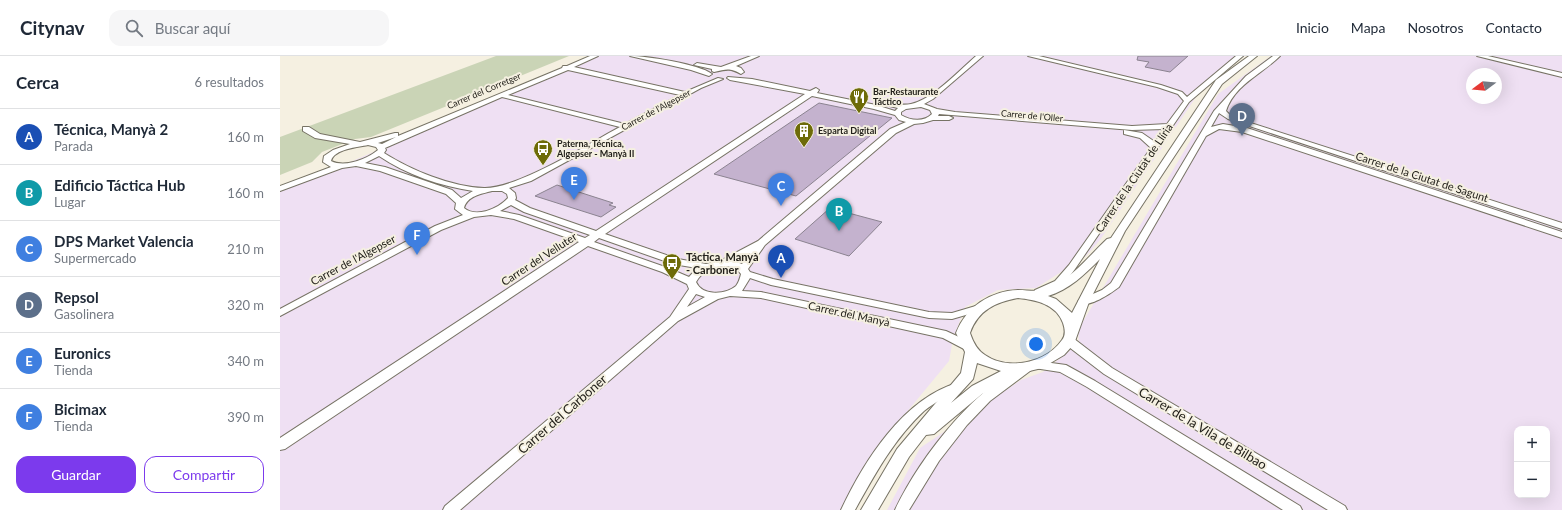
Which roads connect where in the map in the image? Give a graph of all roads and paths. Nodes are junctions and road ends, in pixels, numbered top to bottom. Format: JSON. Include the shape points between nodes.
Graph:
{"nodes":[{"id":1,"x":581,"y":56,"type":"edge"},
{"id":2,"x":595,"y":56,"type":"edge"},
{"id":3,"x":633,"y":56,"type":"edge"},
{"id":4,"x":652,"y":56,"type":"edge"},
{"id":5,"x":756,"y":56,"type":"edge"},
{"id":6,"x":980,"y":56,"type":"edge"},
{"id":7,"x":1031,"y":56,"type":"edge"},
{"id":8,"x":1240,"y":56,"type":"edge"},
{"id":9,"x":1247,"y":56,"type":"edge"},
{"id":10,"x":1253,"y":56,"type":"edge"},
{"id":11,"x":1263,"y":56,"type":"edge"},
{"id":12,"x":1277,"y":56,"type":"edge"},
{"id":13,"x":1480,"y":56,"type":"edge"},
{"id":14,"x":1499,"y":56,"type":"edge"},
{"id":15,"x":747,"y":61,"type":"junction"},
{"id":16,"x":1230,"y":64,"type":"junction"},
{"id":17,"x":565,"y":67,"type":"junction"},
{"id":18,"x":729,"y":67,"type":"junction"},
{"id":19,"x":719,"y":68,"type":"junction"},
{"id":20,"x":1562,"y":70,"type":"edge"},
{"id":21,"x":740,"y":71,"type":"junction"},
{"id":22,"x":1562,"y":74,"type":"edge"},
{"id":23,"x":710,"y":75,"type":"junction"},
{"id":24,"x":730,"y":78,"type":"junction"},
{"id":25,"x":720,"y":79,"type":"junction"},
{"id":26,"x":1159,"y":86,"type":"junction"},
{"id":27,"x":699,"y":87,"type":"junction"},
{"id":28,"x":1202,"y":87,"type":"junction"},
{"id":29,"x":814,"y":92,"type":"junction"},
{"id":30,"x":1211,"y":93,"type":"junction"},
{"id":31,"x":686,"y":94,"type":"junction"},
{"id":32,"x":501,"y":95,"type":"junction"},
{"id":33,"x":931,"y":98,"type":"junction"},
{"id":34,"x":1226,"y":100,"type":"junction"},
{"id":35,"x":1187,"y":101,"type":"junction"},
{"id":36,"x":916,"y":105,"type":"junction"},
{"id":37,"x":904,"y":107,"type":"junction"},
{"id":38,"x":933,"y":109,"type":"junction"},
{"id":39,"x":899,"y":116,"type":"junction"},
{"id":40,"x":931,"y":118,"type":"junction"},
{"id":41,"x":914,"y":121,"type":"junction"},
{"id":42,"x":625,"y":126,"type":"junction"},
{"id":43,"x":1169,"y":126,"type":"junction"},
{"id":44,"x":306,"y":129,"type":"dead end"},
{"id":45,"x":893,"y":130,"type":"junction"},
{"id":46,"x":1132,"y":130,"type":"junction"},
{"id":47,"x":1204,"y":134,"type":"junction"},
{"id":48,"x":318,"y":136,"type":"junction"},
{"id":49,"x":1284,"y":136,"type":"junction"},
{"id":50,"x":1276,"y":141,"type":"junction"},
{"id":51,"x":364,"y":144,"type":"junction"},
{"id":52,"x":1155,"y":148,"type":"junction"},
{"id":53,"x":380,"y":150,"type":"junction"},
{"id":54,"x":329,"y":158,"type":"junction"},
{"id":55,"x":356,"y":163,"type":"junction"},
{"id":56,"x":340,"y":166,"type":"junction"},
{"id":57,"x":528,"y":179,"type":"junction"},
{"id":58,"x":280,"y":183,"type":"edge"},
{"id":59,"x":280,"y":189,"type":"edge"},
{"id":60,"x":498,"y":189,"type":"junction"},
{"id":61,"x":484,"y":190,"type":"junction"},
{"id":62,"x":511,"y":197,"type":"junction"},
{"id":63,"x":460,"y":206,"type":"junction"},
{"id":64,"x":491,"y":212,"type":"junction"},
{"id":65,"x":474,"y":214,"type":"junction"},
{"id":66,"x":1562,"y":226,"type":"edge"},
{"id":67,"x":438,"y":228,"type":"junction"},
{"id":68,"x":1120,"y":232,"type":"junction"},
{"id":69,"x":597,"y":235,"type":"junction"},
{"id":70,"x":1562,"y":235,"type":"edge"},
{"id":71,"x":587,"y":242,"type":"junction"},
{"id":72,"x":762,"y":243,"type":"junction"},
{"id":73,"x":723,"y":263,"type":"junction"},
{"id":74,"x":706,"y":266,"type":"junction"},
{"id":75,"x":745,"y":272,"type":"junction"},
{"id":76,"x":693,"y":285,"type":"junction"},
{"id":77,"x":728,"y":293,"type":"junction"},
{"id":78,"x":1030,"y":295,"type":"junction"},
{"id":79,"x":715,"y":296,"type":"junction"},
{"id":80,"x":1083,"y":302,"type":"junction"},
{"id":81,"x":979,"y":308,"type":"junction"},
{"id":82,"x":280,"y":313,"type":"edge"},
{"id":83,"x":674,"y":319,"type":"junction"},
{"id":84,"x":1070,"y":335,"type":"junction"},
{"id":85,"x":970,"y":348,"type":"junction"},
{"id":86,"x":1027,"y":367,"type":"junction"},
{"id":87,"x":957,"y":387,"type":"junction"},
{"id":88,"x":280,"y":445,"type":"edge"},
{"id":89,"x":903,"y":453,"type":"junction"},
{"id":90,"x":450,"y":510,"type":"edge"},
{"id":91,"x":848,"y":510,"type":"edge"},
{"id":92,"x":869,"y":510,"type":"edge"},
{"id":93,"x":902,"y":510,"type":"edge"},
{"id":94,"x":1295,"y":510,"type":"edge"},
{"id":95,"x":1340,"y":510,"type":"edge"}],
"edges":[{"from":1,"to":51,"type":"street","name":"Carrer del Corretger","via":[[395,135]]},
{"from":2,"to":17,"type":"street","name":"Carrer del Corretger"},
{"from":3,"to":23,"type":"street","via":[[693,68]]},
{"from":4,"to":19,"type":"street"},
{"from":5,"to":15,"type":"street"},
{"from":6,"to":33,"type":"street"},
{"from":7,"to":26,"type":"street"},
{"from":8,"to":16,"type":"street","name":"Carrer de la Ciutat de Llíria"},
{"from":9,"to":16,"type":"street"},
{"from":10,"to":30,"type":"street","name":"Carrer de la Ciutat de Llíria","via":[[1219,82]]},
{"from":11,"to":30,"type":"street","name":"Carrer de la Ciutat de Llíria"},
{"from":12,"to":34,"type":"street","via":[[1248,77]]},
{"from":13,"to":22,"type":"street"},
{"from":14,"to":20,"type":"street"},
{"from":15,"to":18,"type":"street"},
{"from":15,"to":21,"type":"street"},
{"from":16,"to":28,"type":"street","name":"Carrer de la Ciutat de Llíria"},
{"from":17,"to":31,"type":"street"},
{"from":17,"to":32,"type":"street","name":"Carrer del Corretger"},
{"from":18,"to":19,"type":"street"},
{"from":18,"to":21,"type":"street"},
{"from":19,"to":23,"type":"street"},
{"from":21,"to":24,"type":"street"},
{"from":21,"to":29,"type":"street","via":[[756,78]]},
{"from":23,"to":25,"type":"street"},
{"from":23,"to":27,"type":"street"},
{"from":24,"to":25,"type":"street"},
{"from":24,"to":29,"type":"street"},
{"from":25,"to":27,"type":"street"},
{"from":26,"to":28,"type":"street"},
{"from":26,"to":35,"type":"street","via":[[1180,93]]},
{"from":27,"to":31,"type":"street","name":"Carrer de l'Algepser"},
{"from":28,"to":35,"type":"street","name":"Carrer de la Ciutat de Llíria"},
{"from":29,"to":37,"type":"street"},
{"from":29,"to":39,"type":"street","via":[[876,107]]},
{"from":29,"to":69,"type":"street","name":"Carrer del Velluter"},
{"from":30,"to":68,"type":"street","name":"Carrer de la Ciutat de Llíria"},
{"from":31,"to":42,"type":"street","name":"Carrer de l'Algepser"},
{"from":32,"to":42,"type":"street"},
{"from":32,"to":53,"type":"street","name":"Carrer del Corretger","via":[[402,137]]},
{"from":33,"to":36,"type":"street"},
{"from":33,"to":38,"type":"street"},
{"from":34,"to":47,"type":"street"},
{"from":34,"to":49,"type":"street","name":"Carrer de la Ciutat de Sagunt","via":[[1222,112],[1225,115]]},
{"from":35,"to":43,"type":"street","name":"Carrer de la Ciutat de Llíria"},
{"from":36,"to":37,"type":"street"},
{"from":36,"to":38,"type":"street","name":"Carrer de l'Oller"},
{"from":37,"to":39,"type":"street","via":[[898,111]]},
{"from":38,"to":40,"type":"street","via":[[934,116]]},
{"from":38,"to":46,"type":"street","name":"Carrer de l'Oller","via":[[955,114]]},
{"from":39,"to":41,"type":"street"},
{"from":39,"to":45,"type":"street"},
{"from":40,"to":41,"type":"street","name":"Carrer de l'Oller"},
{"from":40,"to":46,"type":"street","name":"Carrer de l'Oller"},
{"from":41,"to":45,"type":"street"},
{"from":42,"to":57,"type":"street","name":"Carrer de l'Algepser"},
{"from":43,"to":46,"type":"street","name":"Carrer de l'Oller"},
{"from":43,"to":52,"type":"street","name":"Carrer de la Ciutat de Llíria"},
{"from":44,"to":48,"type":"street"},
{"from":45,"to":72,"type":"street"},
{"from":46,"to":52,"type":"street","name":"Carrer de l'Oller","via":[[1150,140]]},
{"from":47,"to":50,"type":"street","name":"Carrer de la Ciutat de Sagunt","via":[[1213,127],[1225,126]]},
{"from":47,"to":80,"type":"street","via":[[1115,285]]},
{"from":48,"to":51,"type":"street"},
{"from":48,"to":54,"type":"street","via":[[329,147]]},
{"from":49,"to":50,"type":"street"},
{"from":49,"to":66,"type":"street","name":"Carrer de la Ciutat de Sagunt"},
{"from":50,"to":70,"type":"street","name":"Carrer de la Ciutat de Sagunt"},
{"from":51,"to":53,"type":"street","via":[[379,145]]},
{"from":51,"to":54,"type":"street","name":"Carrer del Corretger","via":[[344,148]]},
{"from":52,"to":78,"type":"street","name":"Carrer de la Ciutat de Llíria","via":[[1059,283]]},
{"from":53,"to":55,"type":"street","name":"Carrer del Corretger"},
{"from":53,"to":61,"type":"street","via":[[394,164],[459,187]]},
{"from":54,"to":56,"type":"street","via":[[329,164]]},
{"from":54,"to":58,"type":"street"},
{"from":55,"to":56,"type":"street"},
{"from":55,"to":63,"type":"street","via":[[382,169],[449,192]]},
{"from":56,"to":59,"type":"street"},
{"from":57,"to":60,"type":"street"},
{"from":57,"to":62,"type":"street"},
{"from":60,"to":61,"type":"street"},
{"from":60,"to":62,"type":"street"},
{"from":61,"to":63,"type":"street","via":[[470,196]]},
{"from":62,"to":64,"type":"street"},
{"from":62,"to":69,"type":"street","via":[[527,210]]},
{"from":63,"to":65,"type":"street","via":[[462,212]]},
{"from":63,"to":67,"type":"street"},
{"from":64,"to":65,"type":"street"},
{"from":64,"to":71,"type":"street","via":[[516,217]]},
{"from":65,"to":67,"type":"street"},
{"from":67,"to":82,"type":"street","name":"Carrer de l'Algepser"},
{"from":68,"to":78,"type":"street","name":"Carrer de la Ciutat de Llíria","via":[[1081,271],[1056,290]]},
{"from":68,"to":80,"type":"street","name":"Carrer de la Ciutat de Llíria"},
{"from":69,"to":71,"type":"street","name":"Carrer del Velluter"},
{"from":69,"to":74,"type":"street","via":[[676,262]]},
{"from":71,"to":76,"type":"street","via":[[665,270]]},
{"from":71,"to":88,"type":"street","name":"Carrer del Velluter"},
{"from":72,"to":73,"type":"street"},
{"from":72,"to":75,"type":"street"},
{"from":73,"to":74,"type":"street"},
{"from":73,"to":75,"type":"street","via":[[731,263]]},
{"from":74,"to":76,"type":"street","via":[[694,276]]},
{"from":75,"to":77,"type":"street","via":[[742,285]]},
{"from":75,"to":81,"type":"street","name":"Carrer del Manyà","via":[[771,282],[929,315],[952,316]]},
{"from":76,"to":79,"type":"street","via":[[699,293]]},
{"from":76,"to":83,"type":"street","name":"Carrer del Carboner"},
{"from":77,"to":79,"type":"street"},
{"from":77,"to":85,"type":"street","name":"Carrer del Manyà","via":[[761,296],[946,335]]},
{"from":78,"to":81,"type":"street","name":"Carrer de la Ciutat de Llíria","via":[[1018,294],[998,298]]},
{"from":78,"to":84,"type":"street","name":"Carrer de la Ciutat de Llíria","via":[[1052,302],[1066,314]]},
{"from":79,"to":83,"type":"street","name":"Carrer del Carboner"},
{"from":80,"to":84,"type":"street","name":"Carrer de la Ciutat de Llíria"},
{"from":81,"to":85,"type":"street","name":"Carrer de la Ciutat de Llíria","via":[[967,322],[964,333]]},
{"from":83,"to":90,"type":"street","name":"Carrer del Carboner"},
{"from":84,"to":86,"type":"street","name":"Carrer de la Ciutat de Llíria","via":[[1059,352]]},
{"from":84,"to":95,"type":"street","name":"Carrer de la Vila de Bilbao","via":[[1108,371]]},
{"from":85,"to":86,"type":"street","via":[[980,359],[998,366]]},
{"from":85,"to":87,"type":"street","name":"Carrer de la Ciutat de Llíria","via":[[968,375]]},
{"from":86,"to":89,"type":"street","name":"Carrer de la Ciutat de Llíria","via":[[977,390]]},
{"from":86,"to":93,"type":"street","name":"Carrer de la Ciutat de Llíria","via":[[973,410],[936,454]]},
{"from":86,"to":94,"type":"street","name":"Carrer de la Vila de Bilbao","via":[[1062,368],[1092,384]]},
{"from":87,"to":89,"type":"street","name":"Carrer de la Ciutat de Llíria"},
{"from":87,"to":91,"type":"street","via":[[942,391],[926,401],[902,426],[866,477]]},
{"from":89,"to":92,"type":"street","name":"Carrer de la Ciutat de Llíria"}]}
